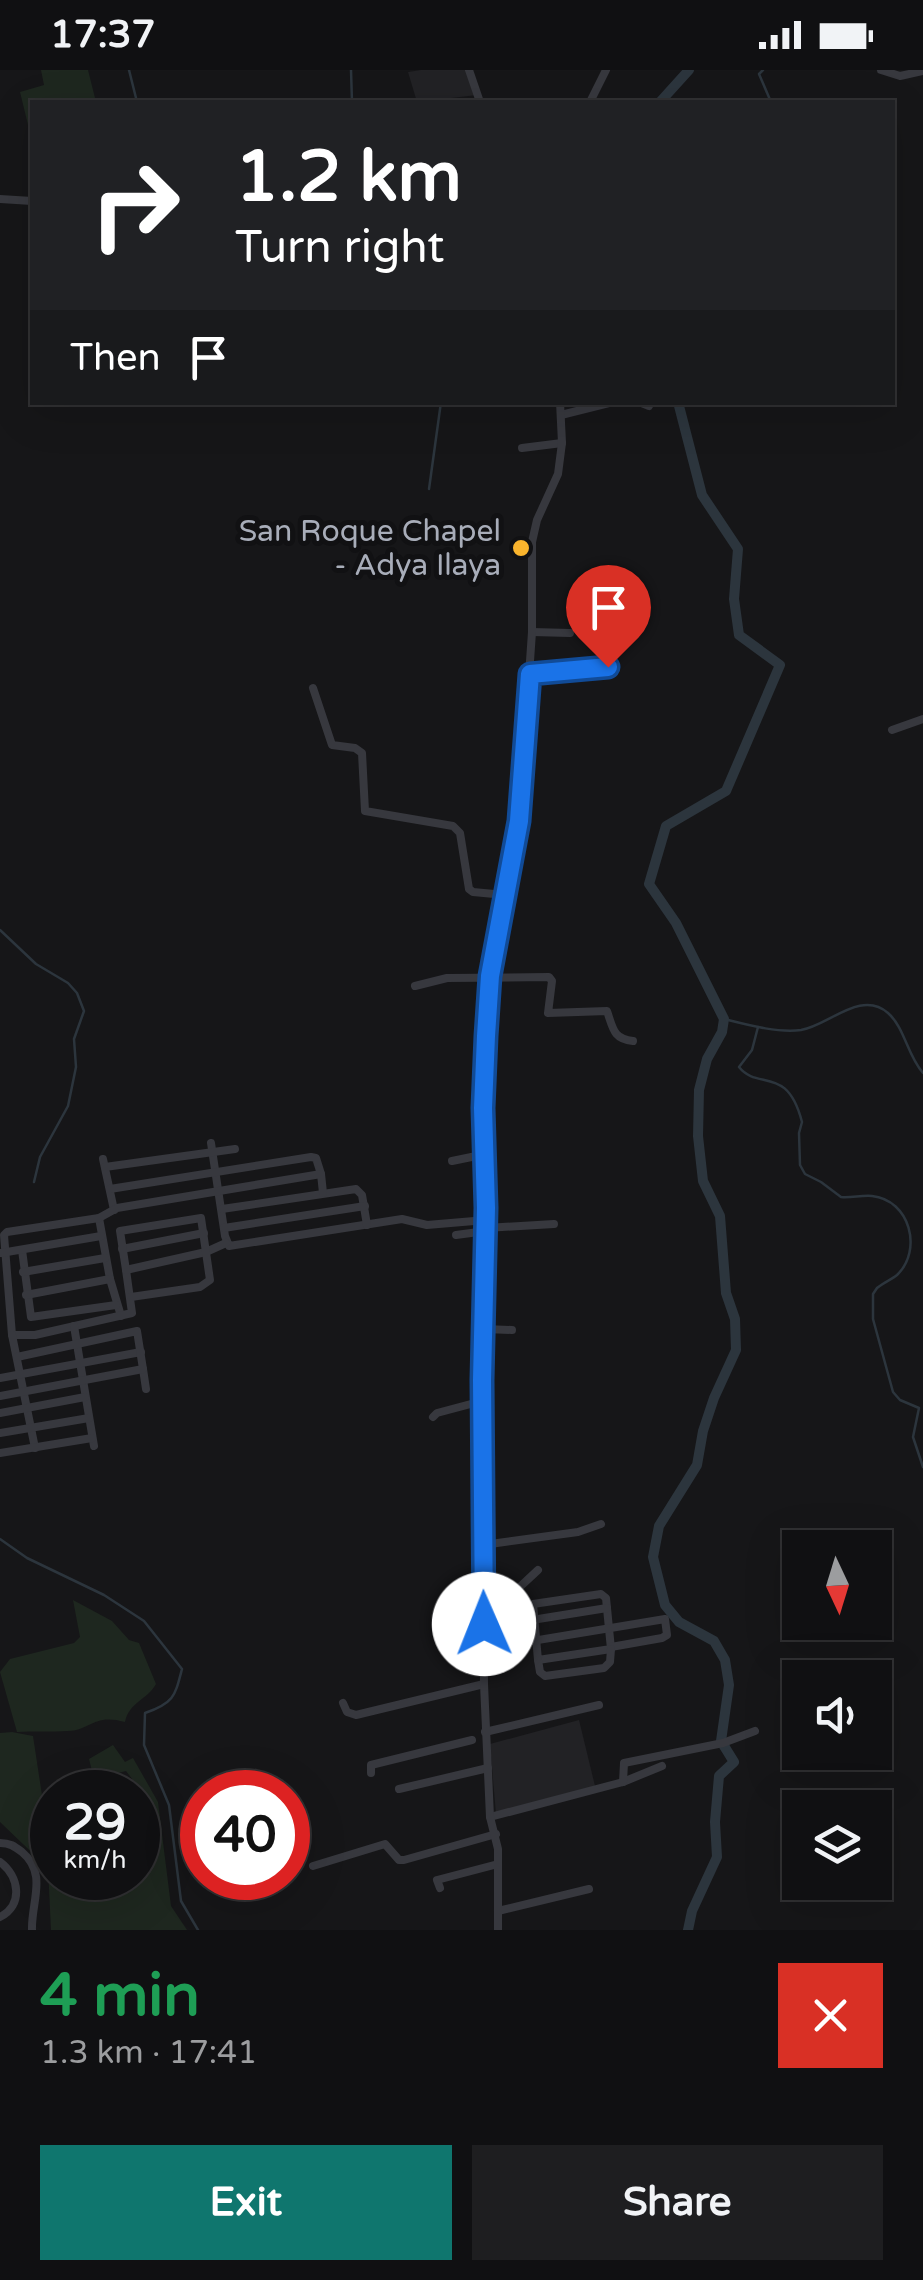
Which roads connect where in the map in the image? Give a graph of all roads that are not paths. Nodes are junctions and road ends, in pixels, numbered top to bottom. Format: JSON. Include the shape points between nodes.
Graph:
{"nodes":[{"id":1,"x":469,"y":70,"type":"edge"},
{"id":2,"x":606,"y":70,"type":"edge"},
{"id":3,"x":881,"y":70,"type":"edge"},
{"id":4,"x":923,"y":70,"type":"edge"},
{"id":5,"x":479,"y":100,"type":"edge"},
{"id":6,"x":591,"y":100,"type":"edge"},
{"id":7,"x":0,"y":198,"type":"edge"},
{"id":8,"x":30,"y":201,"type":"edge"},
{"id":9,"x":560,"y":405,"type":"edge"},
{"id":10,"x":601,"y":405,"type":"edge"},
{"id":11,"x":561,"y":415,"type":"junction"},
{"id":12,"x":562,"y":443,"type":"junction"},
{"id":13,"x":522,"y":448,"type":"dead end"},
{"id":14,"x":532,"y":632,"type":"junction"},
{"id":15,"x":570,"y":633,"type":"dead end"},
{"id":16,"x":608,"y":667,"type":"dead end"},
{"id":17,"x":530,"y":674,"type":"junction"},
{"id":18,"x":313,"y":688,"type":"dead end"},
{"id":19,"x":923,"y":719,"type":"edge"},
{"id":20,"x":892,"y":730,"type":"dead end"},
{"id":21,"x":505,"y":895,"type":"junction"},
{"id":22,"x":490,"y":976,"type":"junction"},
{"id":23,"x":415,"y":986,"type":"dead end"},
{"id":24,"x":633,"y":1041,"type":"dead end"},
{"id":25,"x":212,"y":1148,"type":"junction"},
{"id":26,"x":235,"y":1149,"type":"dead end"},
{"id":27,"x":486,"y":1154,"type":"junction"},
{"id":28,"x":452,"y":1160,"type":"dead end"},
{"id":29,"x":218,"y":1173,"type":"junction"},
{"id":30,"x":321,"y":1174,"type":"junction"},
{"id":31,"x":110,"y":1189,"type":"junction"},
{"id":32,"x":220,"y":1191,"type":"junction"},
{"id":33,"x":322,"y":1193,"type":"junction"},
{"id":34,"x":365,"y":1206,"type":"junction"},
{"id":35,"x":222,"y":1209,"type":"junction"},
{"id":36,"x":114,"y":1210,"type":"junction"},
{"id":37,"x":99,"y":1218,"type":"junction"},
{"id":38,"x":554,"y":1224,"type":"dead end"},
{"id":39,"x":368,"y":1225,"type":"junction"},
{"id":40,"x":486,"y":1227,"type":"junction"},
{"id":41,"x":224,"y":1228,"type":"junction"},
{"id":42,"x":204,"y":1233,"type":"junction"},
{"id":43,"x":456,"y":1235,"type":"dead end"},
{"id":44,"x":100,"y":1236,"type":"junction"},
{"id":45,"x":226,"y":1242,"type":"junction"},
{"id":46,"x":122,"y":1248,"type":"junction"},
{"id":47,"x":22,"y":1250,"type":"junction"},
{"id":48,"x":2,"y":1252,"type":"edge"},
{"id":49,"x":206,"y":1252,"type":"junction"},
{"id":50,"x":105,"y":1258,"type":"junction"},
{"id":51,"x":3,"y":1268,"type":"edge"},
{"id":52,"x":126,"y":1270,"type":"junction"},
{"id":53,"x":23,"y":1272,"type":"junction"},
{"id":54,"x":110,"y":1279,"type":"junction"},
{"id":55,"x":3,"y":1287,"type":"edge"},
{"id":56,"x":26,"y":1294,"type":"junction"},
{"id":57,"x":130,"y":1297,"type":"junction"},
{"id":58,"x":116,"y":1304,"type":"junction"},
{"id":59,"x":4,"y":1306,"type":"edge"},
{"id":60,"x":132,"y":1312,"type":"junction"},
{"id":61,"x":122,"y":1316,"type":"junction"},
{"id":62,"x":74,"y":1326,"type":"junction"},
{"id":63,"x":484,"y":1329,"type":"junction"},
{"id":64,"x":512,"y":1330,"type":"dead end"},
{"id":65,"x":137,"y":1331,"type":"junction"},
{"id":66,"x":12,"y":1335,"type":"junction"},
{"id":67,"x":77,"y":1345,"type":"junction"},
{"id":68,"x":140,"y":1352,"type":"junction"},
{"id":69,"x":17,"y":1358,"type":"junction"},
{"id":70,"x":80,"y":1361,"type":"junction"},
{"id":71,"x":143,"y":1369,"type":"junction"},
{"id":72,"x":20,"y":1374,"type":"junction"},
{"id":73,"x":0,"y":1378,"type":"edge"},
{"id":74,"x":82,"y":1379,"type":"junction"},
{"id":75,"x":146,"y":1389,"type":"dead end"},
{"id":76,"x":24,"y":1392,"type":"junction"},
{"id":77,"x":0,"y":1396,"type":"edge"},
{"id":78,"x":85,"y":1397,"type":"junction"},
{"id":79,"x":482,"y":1400,"type":"junction"},
{"id":80,"x":28,"y":1408,"type":"junction"},
{"id":81,"x":0,"y":1413,"type":"edge"},
{"id":82,"x":433,"y":1417,"type":"dead end"},
{"id":83,"x":89,"y":1418,"type":"junction"},
{"id":84,"x":32,"y":1428,"type":"junction"},
{"id":85,"x":0,"y":1433,"type":"edge"},
{"id":86,"x":35,"y":1448,"type":"junction"},
{"id":87,"x":0,"y":1454,"type":"edge"},
{"id":88,"x":601,"y":1524,"type":"dead end"},
{"id":89,"x":484,"y":1545,"type":"junction"},
{"id":90,"x":538,"y":1570,"type":"dead end"},
{"id":91,"x":484,"y":1598,"type":"junction"},
{"id":92,"x":607,"y":1608,"type":"junction"},
{"id":93,"x":532,"y":1620,"type":"junction"},
{"id":94,"x":609,"y":1626,"type":"junction"},
{"id":95,"x":534,"y":1640,"type":"junction"},
{"id":96,"x":611,"y":1648,"type":"junction"},
{"id":97,"x":484,"y":1649,"type":"junction"},
{"id":98,"x":538,"y":1660,"type":"junction"},
{"id":99,"x":484,"y":1684,"type":"junction"},
{"id":100,"x":343,"y":1703,"type":"dead end"},
{"id":101,"x":599,"y":1706,"type":"dead end"},
{"id":102,"x":754,"y":1731,"type":"dead end"},
{"id":103,"x":481,"y":1737,"type":"junction"},
{"id":104,"x":662,"y":1766,"type":"dead end"},
{"id":105,"x":488,"y":1768,"type":"junction"},
{"id":106,"x":370,"y":1773,"type":"dead end"},
{"id":107,"x":623,"y":1782,"type":"junction"},
{"id":108,"x":399,"y":1790,"type":"dead end"},
{"id":109,"x":490,"y":1816,"type":"junction"},
{"id":110,"x":496,"y":1834,"type":"junction"},
{"id":111,"x":0,"y":1843,"type":"edge"},
{"id":112,"x":0,"y":1862,"type":"edge"},
{"id":113,"x":498,"y":1864,"type":"junction"},
{"id":114,"x":312,"y":1866,"type":"dead end"},
{"id":115,"x":440,"y":1888,"type":"dead end"},
{"id":116,"x":589,"y":1889,"type":"dead end"},
{"id":117,"x":498,"y":1911,"type":"junction"},
{"id":118,"x":0,"y":1917,"type":"edge"},
{"id":119,"x":30,"y":1930,"type":"edge"},
{"id":120,"x":498,"y":1930,"type":"edge"}],
"edges":[{"from":1,"to":5,"type":"street"},
{"from":2,"to":6,"type":"street"},
{"from":3,"to":4,"type":"street","via":[[900,76]]},
{"from":7,"to":8,"type":"street"},
{"from":9,"to":11,"type":"street"},
{"from":10,"to":11,"type":"street"},
{"from":11,"to":12,"type":"street"},
{"from":12,"to":13,"type":"street"},
{"from":12,"to":14,"type":"street","via":[[558,474],[532,542]]},
{"from":14,"to":15,"type":"street"},
{"from":14,"to":17,"type":"street"},
{"from":16,"to":17,"type":"street"},
{"from":17,"to":21,"type":"street","via":[[519,821]]},
{"from":18,"to":21,"type":"street","via":[[332,745],[362,753],[365,811],[453,826],[460,833],[469,889]]},
{"from":19,"to":20,"type":"street"},
{"from":21,"to":22,"type":"street"},
{"from":22,"to":23,"type":"street"},
{"from":22,"to":24,"type":"street","via":[[552,978],[548,1012],[607,1011],[614,1033]]},
{"from":22,"to":27,"type":"street"},
{"from":25,"to":26,"type":"street"},
{"from":25,"to":29,"type":"street"},
{"from":25,"to":31,"type":"street","via":[[104,1163]]},
{"from":27,"to":28,"type":"street"},
{"from":27,"to":40,"type":"street"},
{"from":29,"to":30,"type":"street","via":[[311,1157]]},
{"from":29,"to":31,"type":"street"},
{"from":29,"to":32,"type":"street"},
{"from":30,"to":32,"type":"street"},
{"from":30,"to":33,"type":"street"},
{"from":31,"to":36,"type":"street"},
{"from":32,"to":35,"type":"street"},
{"from":32,"to":36,"type":"street"},
{"from":33,"to":34,"type":"street","via":[[356,1189]]},
{"from":33,"to":35,"type":"street"},
{"from":34,"to":39,"type":"street"},
{"from":34,"to":41,"type":"street"},
{"from":35,"to":41,"type":"street"},
{"from":36,"to":37,"type":"street"},
{"from":37,"to":44,"type":"street"},
{"from":37,"to":48,"type":"street","via":[[7,1232]]},
{"from":38,"to":40,"type":"street"},
{"from":39,"to":40,"type":"street","via":[[402,1219]]},
{"from":39,"to":45,"type":"street"},
{"from":40,"to":43,"type":"street"},
{"from":40,"to":63,"type":"street"},
{"from":41,"to":45,"type":"street"},
{"from":42,"to":46,"type":"street"},
{"from":42,"to":46,"type":"street","via":[[199,1216],[125,1229]]},
{"from":42,"to":49,"type":"street"},
{"from":44,"to":47,"type":"street"},
{"from":44,"to":50,"type":"street"},
{"from":45,"to":49,"type":"street"},
{"from":46,"to":52,"type":"street"},
{"from":47,"to":48,"type":"street"},
{"from":47,"to":53,"type":"street"},
{"from":48,"to":51,"type":"street"},
{"from":49,"to":52,"type":"street"},
{"from":49,"to":57,"type":"street","via":[[205,1285]]},
{"from":50,"to":53,"type":"street"},
{"from":50,"to":54,"type":"street"},
{"from":51,"to":55,"type":"street"},
{"from":52,"to":57,"type":"street"},
{"from":53,"to":56,"type":"street"},
{"from":54,"to":56,"type":"street"},
{"from":54,"to":58,"type":"street"},
{"from":55,"to":59,"type":"street"},
{"from":56,"to":58,"type":"street","via":[[31,1317]]},
{"from":57,"to":60,"type":"street"},
{"from":58,"to":61,"type":"street"},
{"from":59,"to":66,"type":"street"},
{"from":60,"to":61,"type":"street"},
{"from":60,"to":65,"type":"street"},
{"from":61,"to":62,"type":"street"},
{"from":62,"to":66,"type":"street"},
{"from":62,"to":67,"type":"street"},
{"from":63,"to":64,"type":"street"},
{"from":63,"to":79,"type":"street"},
{"from":65,"to":67,"type":"street"},
{"from":65,"to":68,"type":"street"},
{"from":66,"to":69,"type":"street"},
{"from":67,"to":69,"type":"street"},
{"from":67,"to":70,"type":"street"},
{"from":68,"to":70,"type":"street"},
{"from":68,"to":71,"type":"street"},
{"from":69,"to":72,"type":"street"},
{"from":70,"to":72,"type":"street"},
{"from":70,"to":74,"type":"street"},
{"from":71,"to":74,"type":"street"},
{"from":71,"to":75,"type":"street"},
{"from":72,"to":73,"type":"street"},
{"from":72,"to":76,"type":"street"},
{"from":74,"to":76,"type":"street"},
{"from":74,"to":78,"type":"street"},
{"from":76,"to":77,"type":"street"},
{"from":76,"to":80,"type":"street"},
{"from":78,"to":80,"type":"street"},
{"from":78,"to":83,"type":"street"},
{"from":79,"to":82,"type":"street"},
{"from":79,"to":89,"type":"street"},
{"from":80,"to":81,"type":"street"},
{"from":80,"to":84,"type":"street"},
{"from":83,"to":84,"type":"street"},
{"from":83,"to":86,"type":"street","via":[[93,1442]]},
{"from":84,"to":85,"type":"street"},
{"from":84,"to":86,"type":"street"},
{"from":86,"to":87,"type":"street"},
{"from":88,"to":89,"type":"street"},
{"from":89,"to":91,"type":"street"},
{"from":90,"to":91,"type":"street","via":[[510,1596]]},
{"from":91,"to":97,"type":"street"},
{"from":92,"to":93,"type":"street"},
{"from":92,"to":93,"type":"street","via":[[601,1594],[550,1602],[531,1606]]},
{"from":92,"to":94,"type":"street"},
{"from":93,"to":95,"type":"street"},
{"from":94,"to":95,"type":"street"},
{"from":94,"to":96,"type":"street"},
{"from":94,"to":96,"type":"street","via":[[662,1617],[667,1630],[662,1638]]},
{"from":95,"to":97,"type":"street"},
{"from":95,"to":98,"type":"street"},
{"from":96,"to":98,"type":"street"},
{"from":96,"to":98,"type":"street","via":[[604,1668],[545,1676]]},
{"from":97,"to":99,"type":"street"},
{"from":99,"to":100,"type":"street","via":[[356,1715]]},
{"from":99,"to":103,"type":"street"},
{"from":101,"to":103,"type":"street"},
{"from":102,"to":107,"type":"street","via":[[624,1762]]},
{"from":103,"to":105,"type":"street"},
{"from":103,"to":106,"type":"street","via":[[371,1765]]},
{"from":104,"to":107,"type":"street"},
{"from":105,"to":108,"type":"street"},
{"from":105,"to":109,"type":"street"},
{"from":107,"to":109,"type":"street"},
{"from":109,"to":110,"type":"street"},
{"from":110,"to":113,"type":"street"},
{"from":110,"to":114,"type":"street","via":[[404,1860],[385,1844]]},
{"from":111,"to":119,"type":"street","via":[[22,1852],[35,1868]]},
{"from":112,"to":118,"type":"street","via":[[16,1885],[11,1908]]},
{"from":113,"to":115,"type":"street","via":[[437,1880]]},
{"from":113,"to":117,"type":"street"},
{"from":116,"to":117,"type":"street"},
{"from":117,"to":120,"type":"street"}]}
